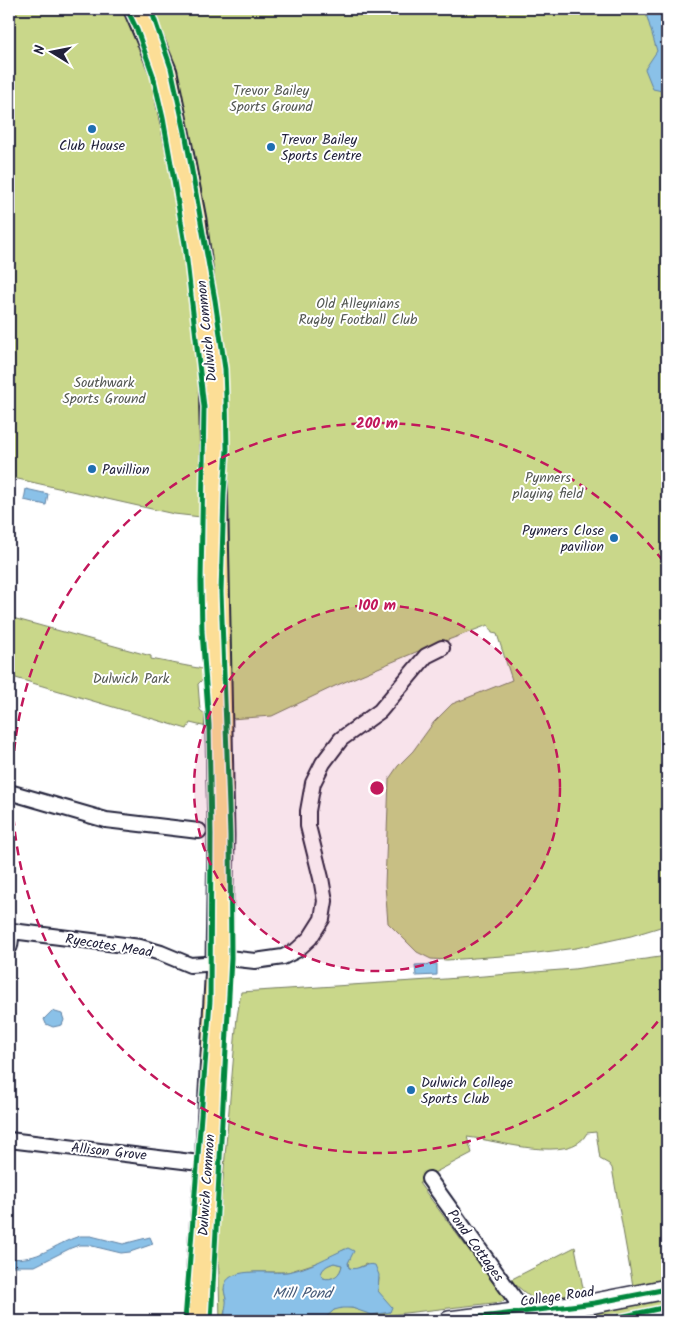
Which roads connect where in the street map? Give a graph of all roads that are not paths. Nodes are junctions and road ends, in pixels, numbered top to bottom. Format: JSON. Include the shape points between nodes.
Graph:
{"nodes":[{"id":1,"x":137,"y":9,"type":"edge"},
{"id":2,"x":442,"y":648,"type":"dead end"},
{"id":3,"x":9,"y":792,"type":"edge"},
{"id":4,"x":199,"y":831,"type":"dead end"},
{"id":5,"x":10,"y":946,"type":"edge"},
{"id":6,"x":219,"y":960,"type":"junction"},
{"id":7,"x":9,"y":1140,"type":"edge"},
{"id":8,"x":208,"y":1164,"type":"junction"},
{"id":9,"x":429,"y":1179,"type":"dead end"},
{"id":10,"x":667,"y":1289,"type":"edge"},
{"id":11,"x":522,"y":1312,"type":"junction"},
{"id":12,"x":200,"y":1321,"type":"edge"},
{"id":13,"x":449,"y":1321,"type":"edge"}],
"edges":[{"from":1,"to":6,"type":"highway","name":"Dulwich Common","via":[[164,73],[193,220],[212,368],[220,793]]},
{"from":2,"to":6,"type":"street","via":[[426,656],[380,711],[341,739],[313,783],[308,826],[325,902],[322,919],[310,938],[297,950],[282,957],[255,961]]},
{"from":3,"to":4,"type":"street","via":[[106,820]]},
{"from":5,"to":6,"type":"street","name":"Ryecotes Mead","via":[[12,931],[140,947],[190,964]]},
{"from":6,"to":8,"type":"highway","name":"Dulwich Common"},
{"from":7,"to":8,"type":"street","name":"Allison Grove"},
{"from":8,"to":12,"type":"highway","name":"Dulwich Common","via":[[199,1278]]},
{"from":9,"to":11,"type":"street","name":"Pond Cottages"},
{"from":10,"to":11,"type":"street","name":"College Road","via":[[595,1303]]},
{"from":11,"to":13,"type":"street","name":"College Road"}]}
